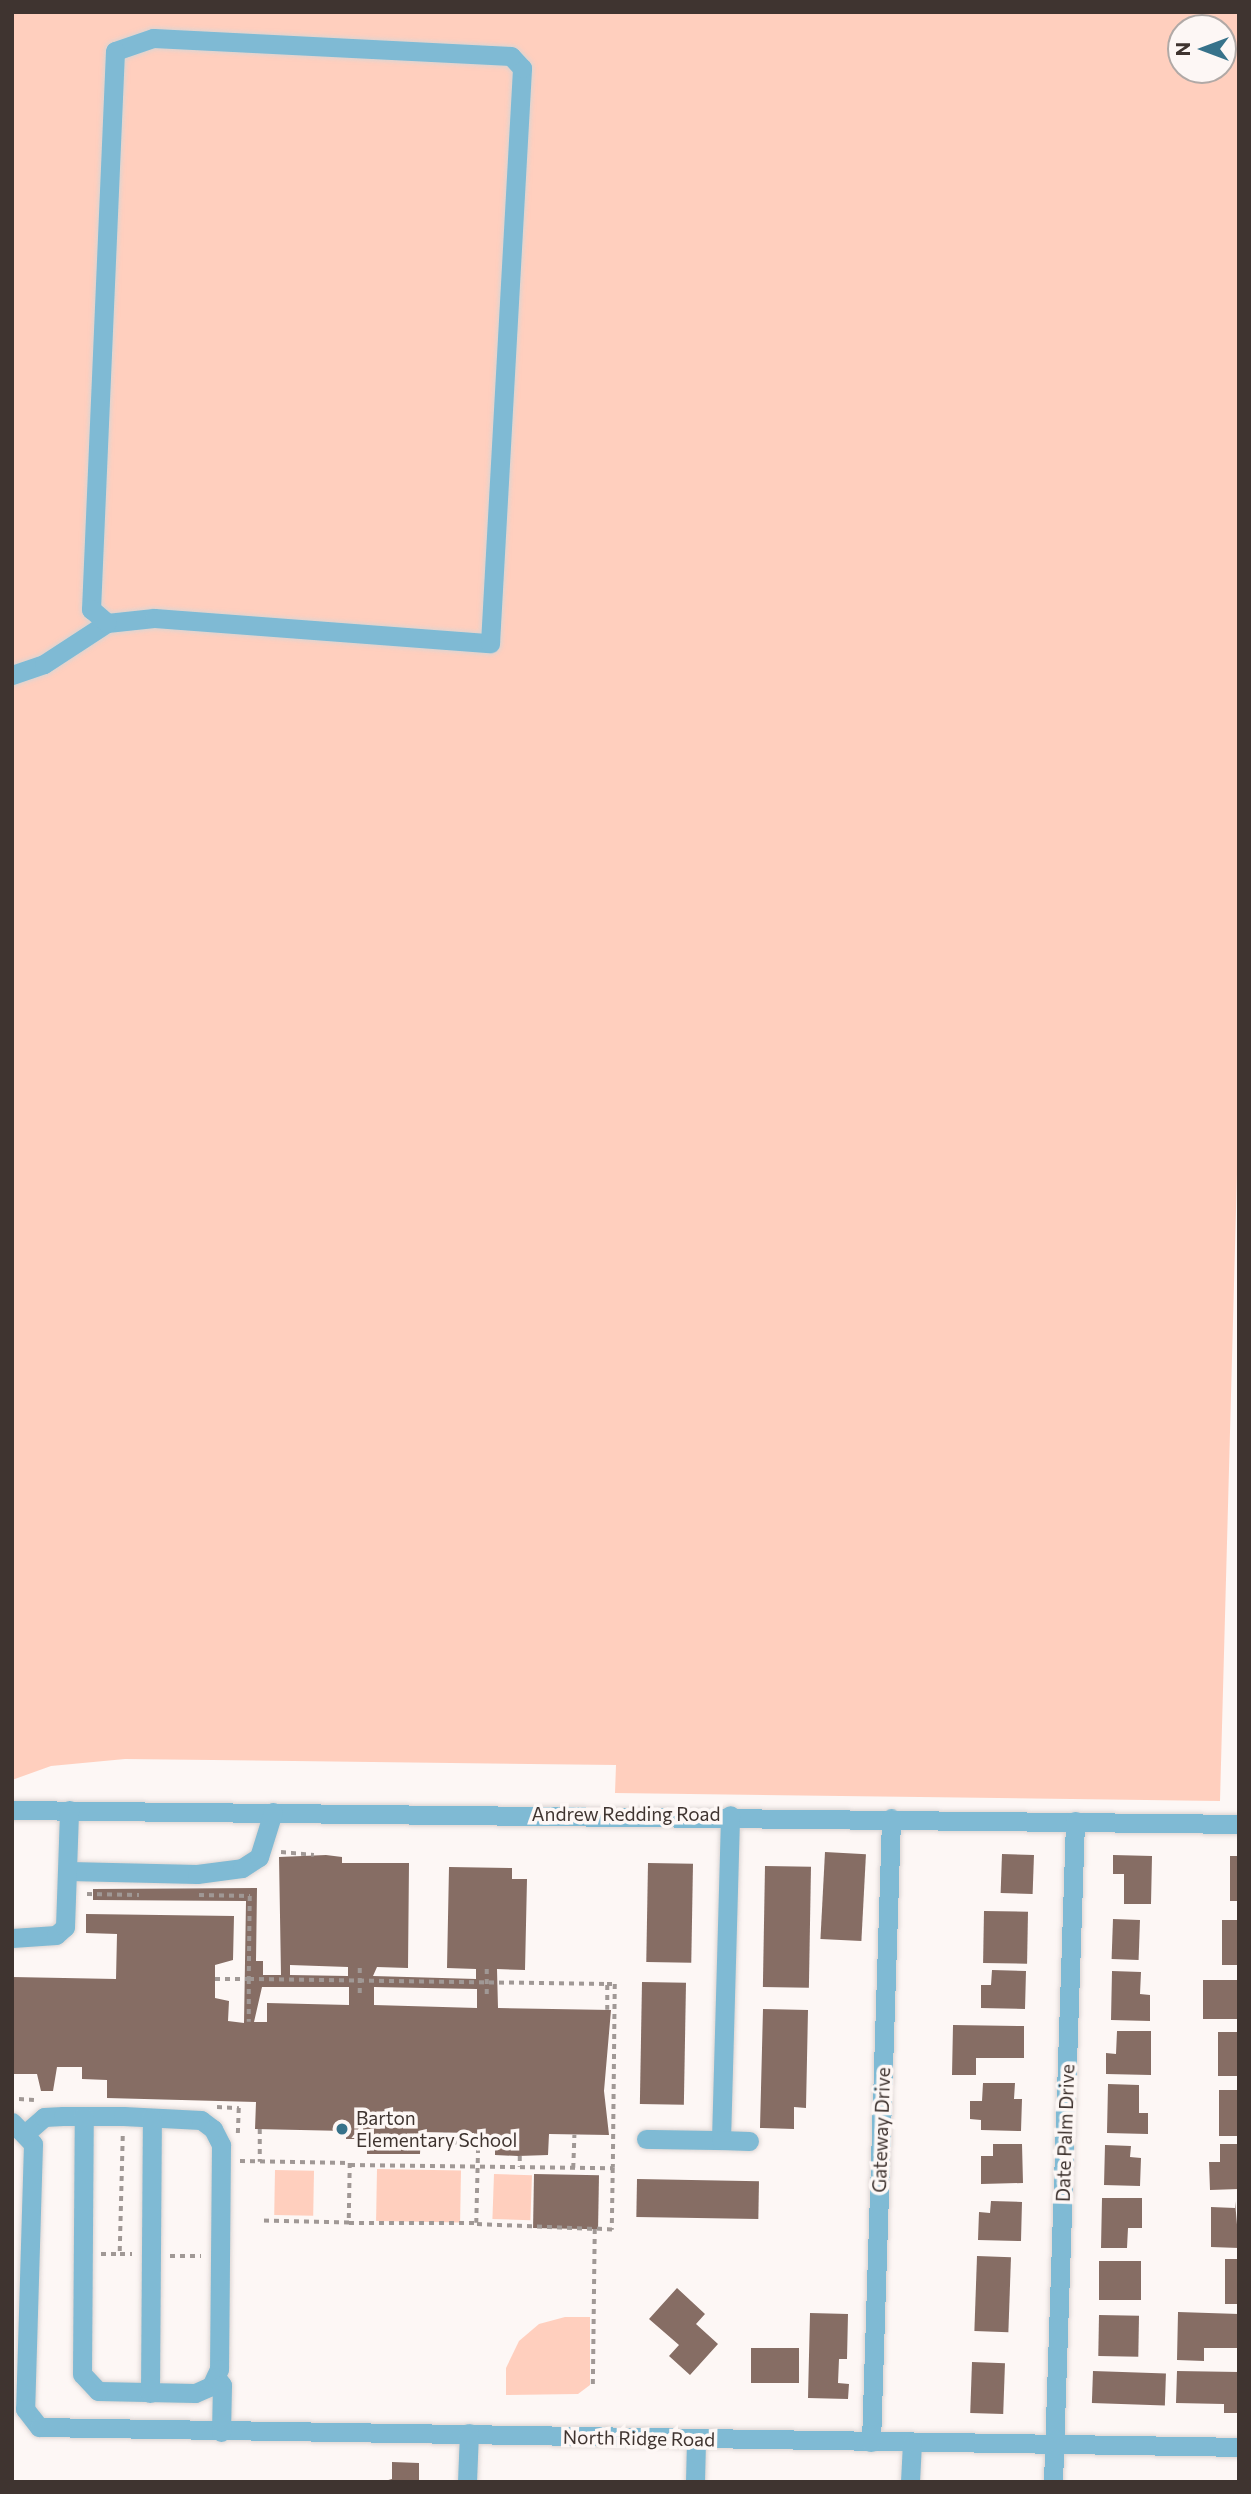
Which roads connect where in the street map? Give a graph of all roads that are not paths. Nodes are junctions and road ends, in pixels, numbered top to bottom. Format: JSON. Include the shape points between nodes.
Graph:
{"nodes":[{"id":1,"x":107,"y":623,"type":"junction"},
{"id":2,"x":12,"y":675,"type":"edge"},
{"id":3,"x":12,"y":1810,"type":"edge"},
{"id":4,"x":69,"y":1810,"type":"junction"},
{"id":5,"x":273,"y":1812,"type":"junction"},
{"id":6,"x":730,"y":1815,"type":"junction"},
{"id":7,"x":891,"y":1818,"type":"junction"},
{"id":8,"x":1075,"y":1821,"type":"junction"},
{"id":9,"x":1239,"y":1824,"type":"edge"},
{"id":10,"x":69,"y":1871,"type":"junction"},
{"id":11,"x":12,"y":1938,"type":"edge"},
{"id":12,"x":84,"y":2116,"type":"junction"},
{"id":13,"x":152,"y":2118,"type":"junction"},
{"id":14,"x":20,"y":2127,"type":"edge"},
{"id":15,"x":646,"y":2139,"type":"dead end"},
{"id":16,"x":722,"y":2140,"type":"junction"},
{"id":17,"x":749,"y":2141,"type":"dead end"},
{"id":18,"x":216,"y":2377,"type":"junction"},
{"id":19,"x":150,"y":2393,"type":"junction"},
{"id":20,"x":221,"y":2432,"type":"junction"},
{"id":21,"x":469,"y":2433,"type":"junction"},
{"id":22,"x":696,"y":2440,"type":"junction"},
{"id":23,"x":871,"y":2442,"type":"junction"},
{"id":24,"x":912,"y":2442,"type":"junction"},
{"id":25,"x":1054,"y":2444,"type":"junction"},
{"id":26,"x":1239,"y":2447,"type":"edge"},
{"id":27,"x":467,"y":2482,"type":"edge"},
{"id":28,"x":695,"y":2482,"type":"edge"},
{"id":29,"x":910,"y":2482,"type":"edge"},
{"id":30,"x":1053,"y":2482,"type":"edge"}],
"edges":[{"from":1,"to":1,"type":"street","via":[[154,618],[490,643],[522,68],[512,57],[152,38],[116,51],[91,609]]},
{"from":1,"to":2,"type":"street","via":[[44,664]]},
{"from":3,"to":4,"type":"street","name":"Andrew Redding Road"},
{"from":4,"to":5,"type":"street","name":"Andrew Redding Road"},
{"from":4,"to":10,"type":"street"},
{"from":5,"to":6,"type":"street","name":"Andrew Redding Road"},
{"from":5,"to":10,"type":"street","via":[[261,1852],[242,1868],[222,1873]]},
{"from":6,"to":7,"type":"street","name":"Andrew Redding Road"},
{"from":6,"to":16,"type":"street"},
{"from":7,"to":8,"type":"street","name":"Andrew Redding Road"},
{"from":7,"to":23,"type":"street","name":"Gateway Drive"},
{"from":8,"to":9,"type":"street","name":"Andrew Redding Road"},
{"from":8,"to":25,"type":"street","name":"Date Palm Drive"},
{"from":10,"to":11,"type":"street","via":[[65,1927],[56,1935]]},
{"from":12,"to":13,"type":"street"},
{"from":12,"to":14,"type":"street","via":[[44,2117]]},
{"from":12,"to":19,"type":"street","via":[[82,2374],[98,2391]]},
{"from":13,"to":18,"type":"street","via":[[201,2120],[222,2144]]},
{"from":13,"to":19,"type":"street"},
{"from":14,"to":20,"type":"street","name":"North Ridge Road","via":[[33,2144],[25,2409],[39,2427]]},
{"from":15,"to":16,"type":"street"},
{"from":16,"to":17,"type":"street"},
{"from":18,"to":19,"type":"street","via":[[195,2393]]},
{"from":18,"to":20,"type":"street","via":[[222,2385]]},
{"from":20,"to":21,"type":"street","name":"North Ridge Road"},
{"from":21,"to":22,"type":"street","name":"North Ridge Road"},
{"from":21,"to":27,"type":"street"},
{"from":22,"to":23,"type":"street","name":"North Ridge Road"},
{"from":22,"to":28,"type":"street"},
{"from":23,"to":24,"type":"street","name":"North Ridge Road"},
{"from":24,"to":25,"type":"street","name":"North Ridge Road"},
{"from":24,"to":29,"type":"street"},
{"from":25,"to":26,"type":"street","name":"North Ridge Road"},
{"from":25,"to":30,"type":"street","name":"Date Palm Drive"}]}
